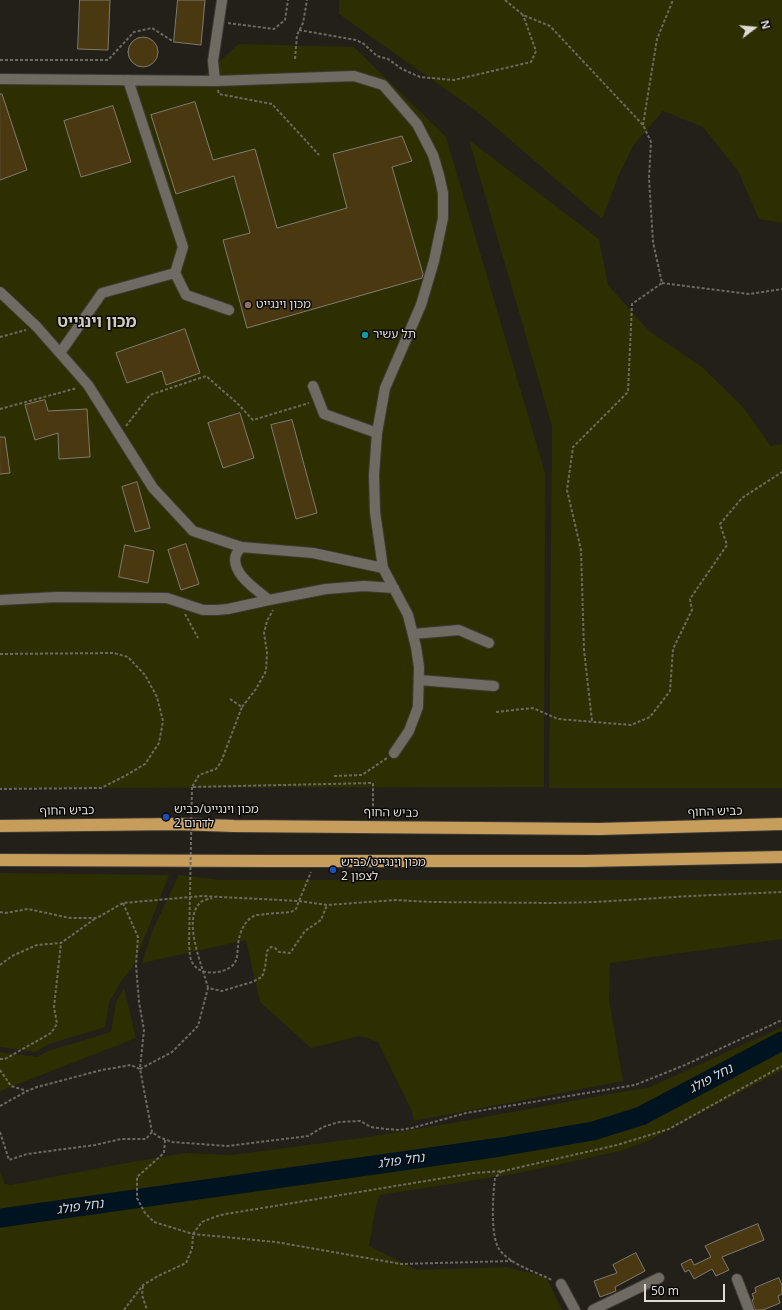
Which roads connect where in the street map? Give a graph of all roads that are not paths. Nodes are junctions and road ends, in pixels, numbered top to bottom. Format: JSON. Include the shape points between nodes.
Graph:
{"nodes":[{"id":1,"x":222,"y":0,"type":"edge"},
{"id":2,"x":0,"y":79,"type":"edge"},
{"id":3,"x":128,"y":80,"type":"junction"},
{"id":4,"x":215,"y":81,"type":"junction"},
{"id":5,"x":175,"y":273,"type":"junction"},
{"id":6,"x":0,"y":292,"type":"edge"},
{"id":7,"x":229,"y":310,"type":"dead end"},
{"id":8,"x":60,"y":353,"type":"junction"},
{"id":9,"x":313,"y":386,"type":"dead end"},
{"id":10,"x":377,"y":433,"type":"junction"},
{"id":11,"x":241,"y":546,"type":"junction"},
{"id":12,"x":383,"y":568,"type":"junction"},
{"id":13,"x":394,"y":588,"type":"junction"},
{"id":14,"x":0,"y":600,"type":"edge"},
{"id":15,"x":269,"y":600,"type":"junction"},
{"id":16,"x":413,"y":634,"type":"junction"},
{"id":17,"x":489,"y":643,"type":"dead end"},
{"id":18,"x":419,"y":680,"type":"junction"},
{"id":19,"x":494,"y":686,"type":"dead end"},
{"id":20,"x":394,"y":753,"type":"road end"},
{"id":21,"x":782,"y":824,"type":"edge"},
{"id":22,"x":0,"y":826,"type":"edge"},
{"id":23,"x":782,"y":857,"type":"edge"},
{"id":24,"x":0,"y":860,"type":"edge"},
{"id":25,"x":659,"y":1278,"type":"dead end"},
{"id":26,"x":737,"y":1279,"type":"dead end"},
{"id":27,"x":561,"y":1284,"type":"road end"},
{"id":28,"x":575,"y":1310,"type":"edge"},
{"id":29,"x":593,"y":1310,"type":"edge"},
{"id":30,"x":748,"y":1310,"type":"edge"}],
"edges":[{"from":1,"to":4,"type":"street","via":[[213,61]]},
{"from":2,"to":3,"type":"street"},
{"from":3,"to":4,"type":"street"},
{"from":3,"to":5,"type":"street","via":[[183,247]]},
{"from":4,"to":10,"type":"street","via":[[354,76],[383,84],[417,124],[433,155],[443,194],[442,218],[434,261],[421,305],[385,388]]},
{"from":5,"to":7,"type":"street","via":[[186,295]]},
{"from":5,"to":8,"type":"street","via":[[102,293]]},
{"from":6,"to":8,"type":"street","via":[[37,326]]},
{"from":8,"to":11,"type":"street","via":[[88,385],[153,488],[193,531]]},
{"from":9,"to":10,"type":"street","via":[[324,414]]},
{"from":10,"to":12,"type":"street","via":[[375,512]]},
{"from":11,"to":12,"type":"street","via":[[313,553]]},
{"from":11,"to":15,"type":"street","via":[[236,556],[237,569],[241,576]]},
{"from":12,"to":13,"type":"street"},
{"from":13,"to":15,"type":"street","via":[[364,586],[326,589]]},
{"from":13,"to":16,"type":"street","via":[[408,615]]},
{"from":14,"to":15,"type":"street","via":[[57,596],[167,598],[203,610],[233,608]]},
{"from":16,"to":17,"type":"street","via":[[459,630]]},
{"from":16,"to":18,"type":"street"},
{"from":18,"to":19,"type":"street"},
{"from":18,"to":20,"type":"street","via":[[418,707],[409,732]]},
{"from":21,"to":22,"type":"highway","name":"כביש החוף","via":[[599,829],[177,824]]},
{"from":23,"to":24,"type":"highway","via":[[585,860]]},
{"from":25,"to":29,"type":"street"},
{"from":26,"to":30,"type":"street"},
{"from":27,"to":28,"type":"street"}]}
